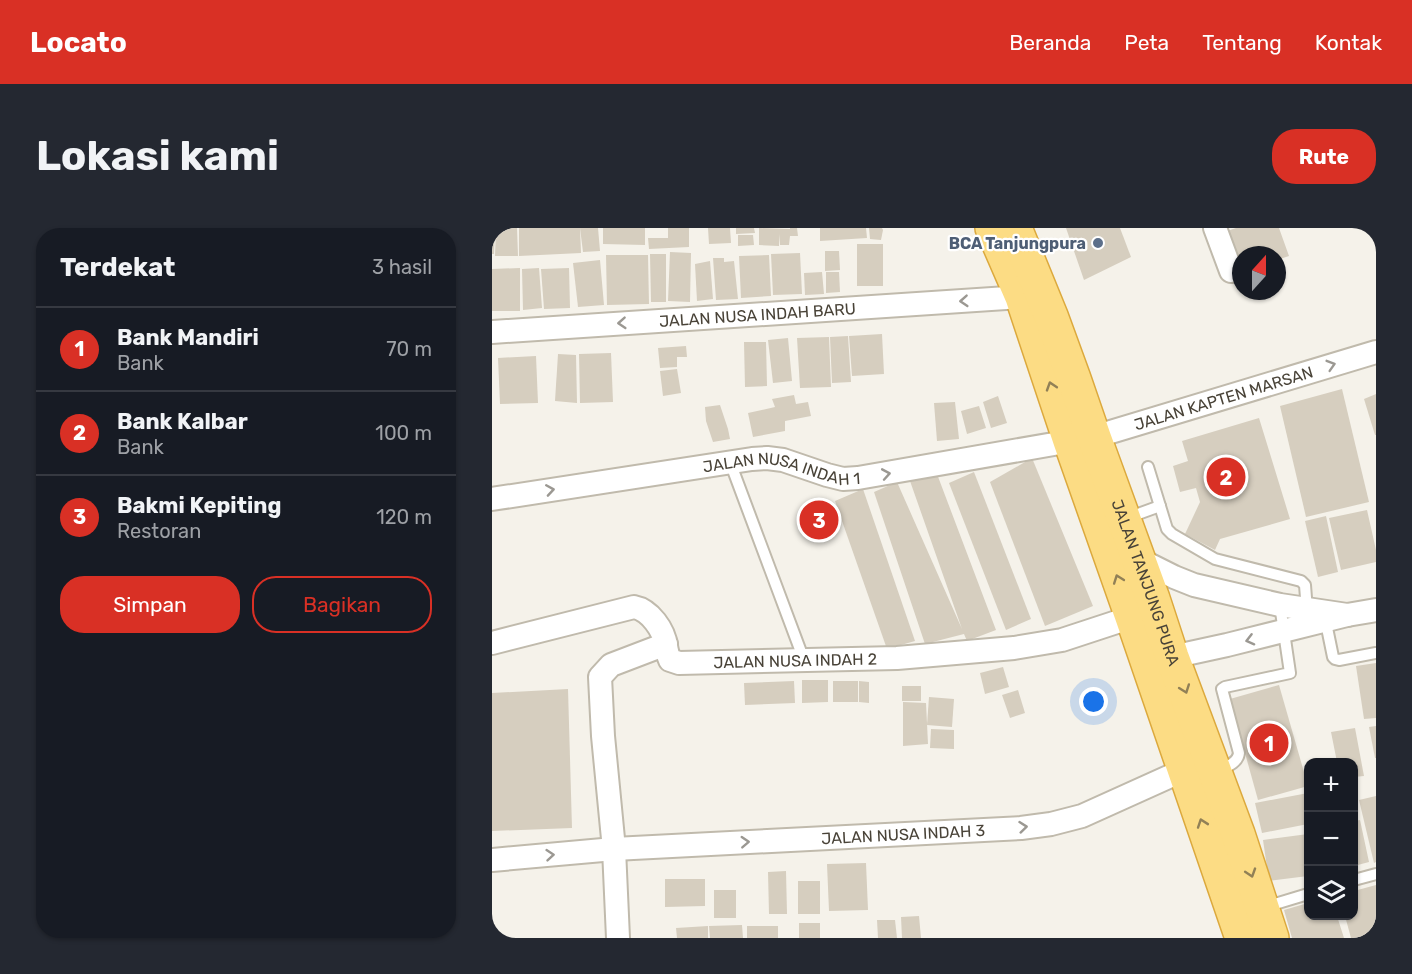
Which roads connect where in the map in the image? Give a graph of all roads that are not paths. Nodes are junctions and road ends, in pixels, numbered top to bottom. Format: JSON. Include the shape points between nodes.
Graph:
{"nodes":[{"id":1,"x":1215,"y":228,"type":"edge"},
{"id":2,"x":1013,"y":229,"type":"edge"},
{"id":3,"x":1231,"y":272,"type":"dead end"},
{"id":4,"x":1022,"y":297,"type":"junction"},
{"id":5,"x":492,"y":332,"type":"edge"},
{"id":6,"x":1376,"y":352,"type":"edge"},
{"id":7,"x":1082,"y":439,"type":"junction"},
{"id":8,"x":730,"y":462,"type":"junction"},
{"id":9,"x":1148,"y":467,"type":"dead end"},
{"id":10,"x":492,"y":499,"type":"edge"},
{"id":11,"x":1160,"y":506,"type":"junction"},
{"id":12,"x":1124,"y":520,"type":"junction"},
{"id":13,"x":1138,"y":559,"type":"junction"},
{"id":14,"x":1280,"y":605,"type":"junction"},
{"id":15,"x":1376,"y":610,"type":"edge"},
{"id":16,"x":1322,"y":616,"type":"junction"},
{"id":17,"x":1132,"y":617,"type":"junction"},
{"id":18,"x":1284,"y":631,"type":"junction"},
{"id":19,"x":492,"y":643,"type":"edge"},
{"id":20,"x":666,"y":644,"type":"junction"},
{"id":21,"x":1376,"y":653,"type":"edge"},
{"id":22,"x":1172,"y":657,"type":"junction"},
{"id":23,"x":804,"y":660,"type":"junction"},
{"id":24,"x":1200,"y":772,"type":"junction"},
{"id":25,"x":614,"y":849,"type":"junction"},
{"id":26,"x":492,"y":860,"type":"edge"},
{"id":27,"x":1376,"y":874,"type":"edge"},
{"id":28,"x":1358,"y":879,"type":"edge"},
{"id":29,"x":1304,"y":897,"type":"edge"},
{"id":30,"x":1267,"y":923,"type":"edge"},
{"id":31,"x":618,"y":938,"type":"edge"},
{"id":32,"x":1242,"y":938,"type":"edge"}],
"edges":[{"from":1,"to":3,"type":"street"},
{"from":2,"to":4,"type":"highway","name":"JALAN TANJUNG PURA"},
{"from":2,"to":7,"type":"highway","name":"JALAN TANJUNG PURA","via":[[1052,316]]},
{"from":4,"to":5,"type":"street","name":"JALAN NUSA INDAH BARU","one_way":true},
{"from":7,"to":4,"type":"highway","name":"JALAN TANJUNG PURA","one_way":true},
{"from":7,"to":6,"type":"street","name":"JALAN KAPTEN MARSAN","one_way":true},
{"from":8,"to":7,"type":"street","name":"JALAN NUSA INDAH 1","one_way":true,"via":[[783,460],[843,479]]},
{"from":7,"to":12,"type":"highway","name":"JALAN TANJUNG PURA"},
{"from":17,"to":7,"type":"highway","name":"JALAN TANJUNG PURA","one_way":true},
{"from":10,"to":8,"type":"street","name":"JALAN NUSA INDAH 1","one_way":true},
{"from":8,"to":23,"type":"lane"},
{"from":9,"to":11,"type":"lane"},
{"from":11,"to":12,"type":"lane"},
{"from":11,"to":16,"type":"lane","via":[[1172,534],[1206,554],[1304,582]]},
{"from":12,"to":13,"type":"highway","name":"JALAN TANJUNG PURA"},
{"from":13,"to":14,"type":"street","via":[[1194,585]]},
{"from":13,"to":22,"type":"highway","name":"JALAN TANJUNG PURA"},
{"from":14,"to":16,"type":"street"},
{"from":14,"to":18,"type":"lane"},
{"from":15,"to":16,"type":"street"},
{"from":16,"to":18,"type":"street"},
{"from":16,"to":21,"type":"lane","via":[[1335,659]]},
{"from":17,"to":23,"type":"street","name":"JALAN NUSA INDAH 2","via":[[1062,640],[1014,648],[897,658]]},
{"from":17,"to":24,"type":"highway","name":"JALAN TANJUNG PURA"},
{"from":18,"to":22,"type":"street","one_way":true},
{"from":18,"to":24,"type":"lane","via":[[1290,673],[1222,689],[1239,758]]},
{"from":19,"to":20,"type":"street","name":"JALAN NUSA INDAH 2","via":[[634,607],[655,620]]},
{"from":20,"to":23,"type":"street","name":"JALAN NUSA INDAH 2","via":[[670,660],[679,663]]},
{"from":20,"to":25,"type":"street","via":[[611,665],[600,677]]},
{"from":22,"to":24,"type":"highway","name":"JALAN TANJUNG PURA","one_way":true},
{"from":25,"to":24,"type":"street","name":"JALAN NUSA INDAH 3","one_way":true,"via":[[1051,824]]},
{"from":24,"to":30,"type":"highway","name":"JALAN TANJUNG PURA","one_way":true,"via":[[1238,834]]},
{"from":32,"to":24,"type":"highway","name":"JALAN TANJUNG PURA","one_way":true},
{"from":26,"to":25,"type":"street","name":"JALAN NUSA INDAH 3","one_way":true},
{"from":25,"to":31,"type":"street"},
{"from":27,"to":28,"type":"lane"},
{"from":29,"to":30,"type":"lane"}]}
